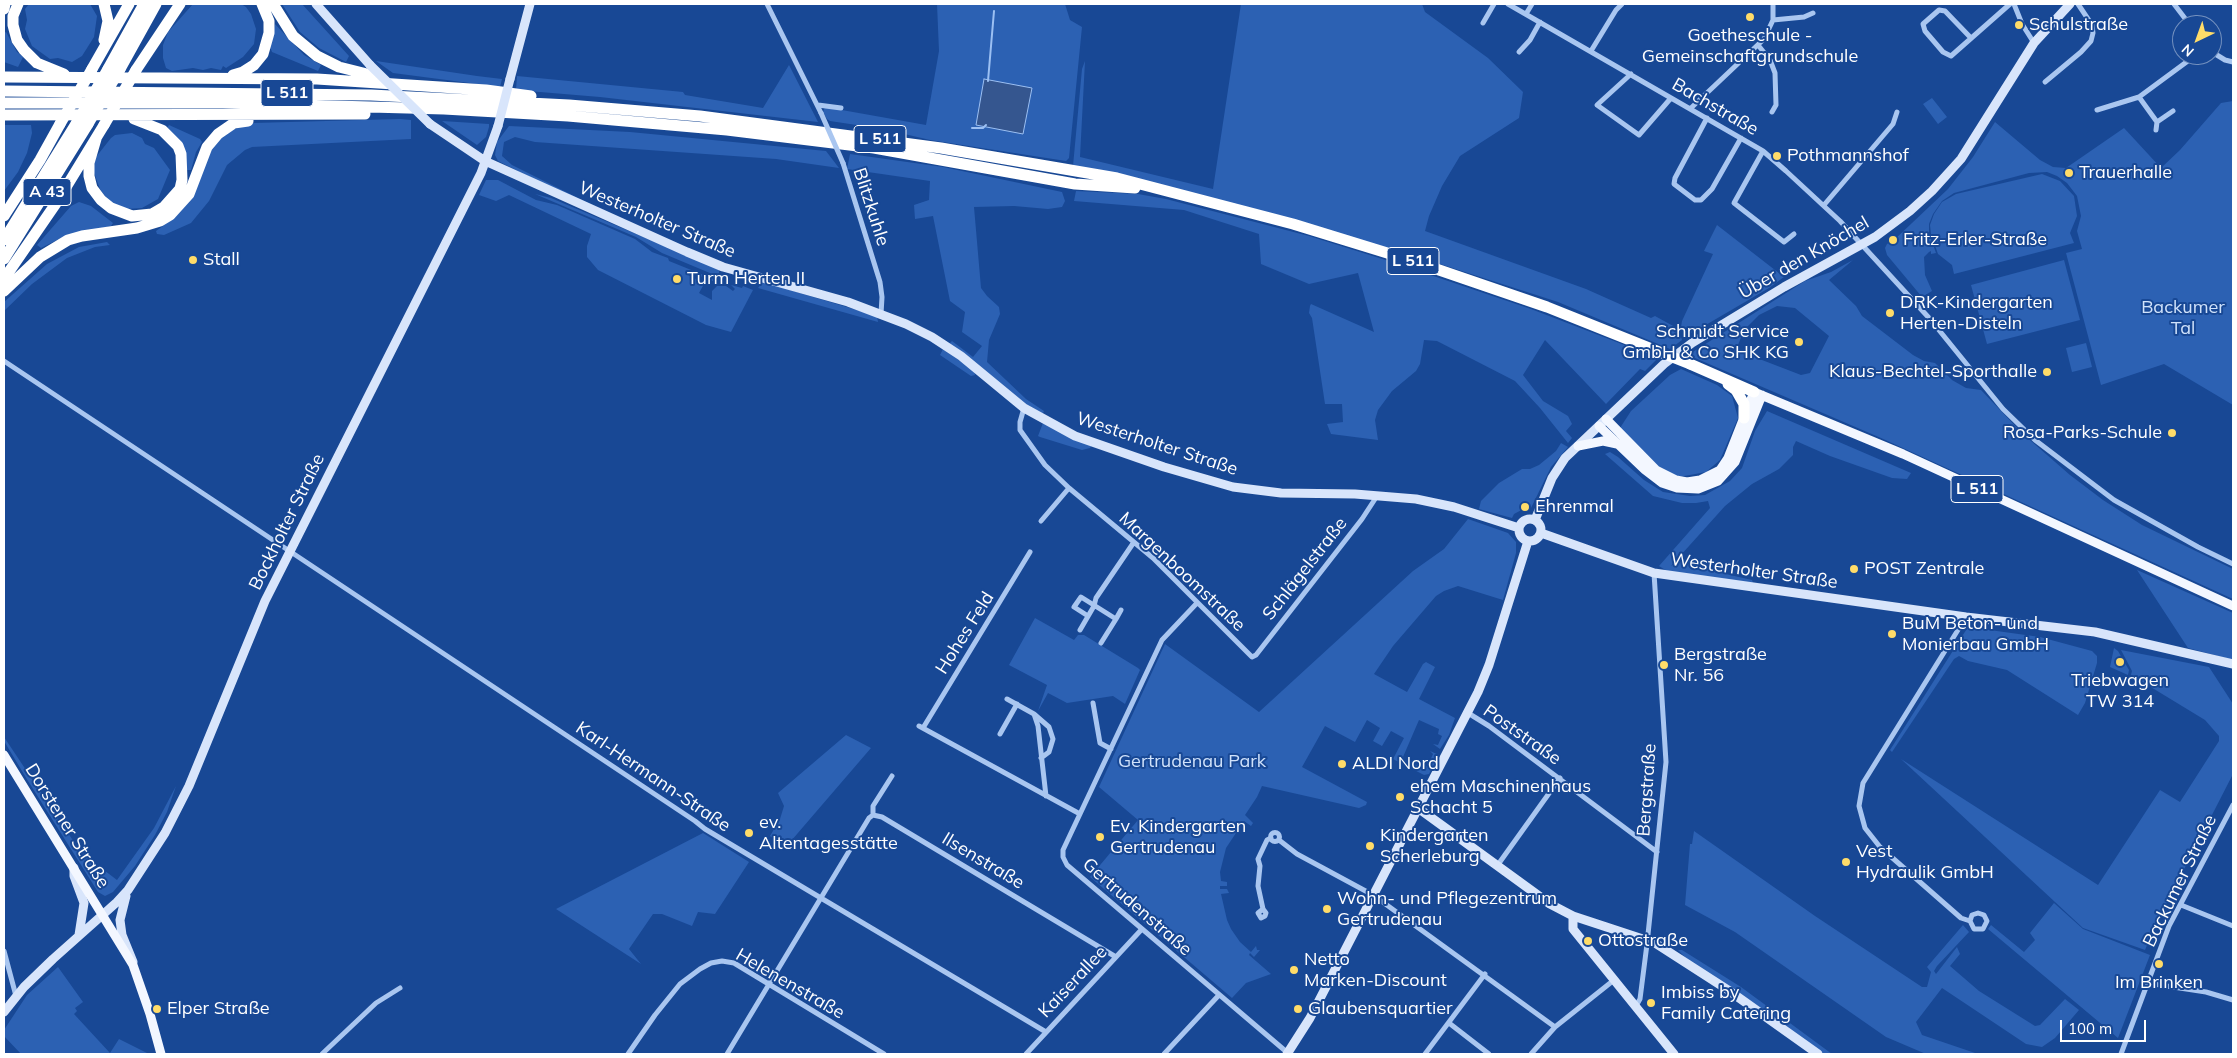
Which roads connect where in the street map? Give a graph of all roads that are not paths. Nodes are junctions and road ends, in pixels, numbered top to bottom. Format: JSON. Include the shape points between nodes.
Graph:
{"nodes":[{"id":1,"x":6,"y":4,"type":"edge"},
{"id":2,"x":18,"y":4,"type":"edge"},
{"id":3,"x":104,"y":4,"type":"edge"},
{"id":4,"x":129,"y":4,"type":"edge"},
{"id":5,"x":144,"y":4,"type":"edge"},
{"id":6,"x":156,"y":4,"type":"edge"},
{"id":7,"x":171,"y":4,"type":"edge"},
{"id":8,"x":180,"y":4,"type":"edge"},
{"id":9,"x":262,"y":4,"type":"edge"},
{"id":10,"x":273,"y":4,"type":"edge"},
{"id":11,"x":316,"y":4,"type":"edge"},
{"id":12,"x":530,"y":4,"type":"edge"},
{"id":13,"x":767,"y":4,"type":"edge"},
{"id":14,"x":1494,"y":4,"type":"edge"},
{"id":15,"x":1508,"y":4,"type":"edge"},
{"id":16,"x":1532,"y":4,"type":"edge"},
{"id":17,"x":1622,"y":4,"type":"edge"},
{"id":18,"x":1773,"y":4,"type":"edge"},
{"id":19,"x":2012,"y":4,"type":"edge"},
{"id":20,"x":2070,"y":4,"type":"edge"},
{"id":21,"x":2078,"y":4,"type":"edge"},
{"id":22,"x":2174,"y":4,"type":"edge"},
{"id":23,"x":4,"y":9,"type":"edge"},
{"id":24,"x":1813,"y":13,"type":"dead end"},
{"id":25,"x":1526,"y":14,"type":"junction"},
{"id":26,"x":2182,"y":15,"type":"edge"},
{"id":27,"x":1773,"y":20,"type":"junction"},
{"id":28,"x":1540,"y":22,"type":"junction"},
{"id":29,"x":1483,"y":23,"type":"dead end"},
{"id":30,"x":1970,"y":37,"type":"junction"},
{"id":31,"x":2034,"y":43,"type":"junction"},
{"id":32,"x":1758,"y":45,"type":"junction"},
{"id":33,"x":148,"y":50,"type":"junction"},
{"id":34,"x":1591,"y":51,"type":"junction"},
{"id":35,"x":101,"y":52,"type":"junction"},
{"id":36,"x":1519,"y":52,"type":"dead end"},
{"id":37,"x":2182,"y":65,"type":"edge"},
{"id":38,"x":1631,"y":74,"type":"junction"},
{"id":39,"x":4,"y":77,"type":"edge"},
{"id":40,"x":77,"y":78,"type":"junction"},
{"id":41,"x":211,"y":79,"type":"junction"},
{"id":42,"x":2045,"y":82,"type":"dead end"},
{"id":43,"x":425,"y":86,"type":"junction"},
{"id":44,"x":4,"y":91,"type":"edge"},
{"id":45,"x":2139,"y":97,"type":"junction"},
{"id":46,"x":1671,"y":98,"type":"junction"},
{"id":47,"x":4,"y":102,"type":"edge"},
{"id":48,"x":570,"y":105,"type":"junction"},
{"id":49,"x":818,"y":105,"type":"junction"},
{"id":50,"x":840,"y":108,"type":"dead end"},
{"id":51,"x":1691,"y":108,"type":"junction"},
{"id":52,"x":444,"y":109,"type":"junction"},
{"id":53,"x":2097,"y":110,"type":"dead end"},
{"id":54,"x":2173,"y":111,"type":"dead end"},
{"id":55,"x":1772,"y":112,"type":"dead end"},
{"id":56,"x":1897,"y":112,"type":"dead end"},
{"id":57,"x":4,"y":116,"type":"edge"},
{"id":58,"x":117,"y":116,"type":"junction"},
{"id":59,"x":276,"y":116,"type":"junction"},
{"id":60,"x":1707,"y":118,"type":"junction"},
{"id":61,"x":2157,"y":122,"type":"junction"},
{"id":62,"x":2156,"y":130,"type":"dead end"},
{"id":63,"x":52,"y":137,"type":"junction"},
{"id":64,"x":1740,"y":138,"type":"junction"},
{"id":65,"x":96,"y":139,"type":"junction"},
{"id":66,"x":1763,"y":151,"type":"junction"},
{"id":67,"x":485,"y":161,"type":"junction"},
{"id":68,"x":1169,"y":192,"type":"junction"},
{"id":69,"x":4,"y":205,"type":"edge"},
{"id":70,"x":1824,"y":205,"type":"junction"},
{"id":71,"x":4,"y":216,"type":"edge"},
{"id":72,"x":1794,"y":234,"type":"dead end"},
{"id":73,"x":4,"y":240,"type":"edge"},
{"id":74,"x":1862,"y":245,"type":"junction"},
{"id":75,"x":4,"y":259,"type":"edge"},
{"id":76,"x":4,"y":279,"type":"edge"},
{"id":77,"x":4,"y":291,"type":"edge"},
{"id":78,"x":881,"y":314,"type":"junction"},
{"id":79,"x":4,"y":361,"type":"edge"},
{"id":80,"x":1714,"y":375,"type":"junction"},
{"id":81,"x":1758,"y":393,"type":"junction"},
{"id":82,"x":1024,"y":408,"type":"junction"},
{"id":83,"x":1744,"y":418,"type":"junction"},
{"id":84,"x":1606,"y":419,"type":"junction"},
{"id":85,"x":1599,"y":426,"type":"junction"},
{"id":86,"x":1617,"y":444,"type":"junction"},
{"id":87,"x":1578,"y":446,"type":"junction"},
{"id":88,"x":1069,"y":488,"type":"junction"},
{"id":89,"x":1377,"y":496,"type":"junction"},
{"id":90,"x":1536,"y":520,"type":"junction"},
{"id":91,"x":1041,"y":521,"type":"dead end"},
{"id":92,"x":1519,"y":528,"type":"junction"},
{"id":93,"x":1541,"y":533,"type":"junction"},
{"id":94,"x":1528,"y":541,"type":"junction"},
{"id":95,"x":1134,"y":542,"type":"junction"},
{"id":96,"x":290,"y":552,"type":"junction"},
{"id":97,"x":1030,"y":552,"type":"dead end"},
{"id":98,"x":2233,"y":564,"type":"edge"},
{"id":99,"x":1654,"y":573,"type":"junction"},
{"id":100,"x":1197,"y":603,"type":"junction"},
{"id":101,"x":1094,"y":606,"type":"junction"},
{"id":102,"x":2233,"y":606,"type":"edge"},
{"id":103,"x":1121,"y":610,"type":"dead end"},
{"id":104,"x":1088,"y":616,"type":"junction"},
{"id":105,"x":1966,"y":617,"type":"junction"},
{"id":106,"x":1116,"y":619,"type":"junction"},
{"id":107,"x":1080,"y":630,"type":"dead end"},
{"id":108,"x":1101,"y":643,"type":"dead end"},
{"id":109,"x":1252,"y":657,"type":"joint"},
{"id":110,"x":2233,"y":664,"type":"edge"},
{"id":111,"x":1007,"y":699,"type":"dead end"},
{"id":112,"x":1093,"y":703,"type":"dead end"},
{"id":113,"x":1017,"y":704,"type":"junction"},
{"id":114,"x":1468,"y":713,"type":"junction"},
{"id":115,"x":1034,"y":714,"type":"junction"},
{"id":116,"x":1000,"y":734,"type":"dead end"},
{"id":117,"x":1111,"y":749,"type":"junction"},
{"id":118,"x":4,"y":755,"type":"edge"},
{"id":119,"x":1041,"y":758,"type":"junction"},
{"id":120,"x":892,"y":776,"type":"dead end"},
{"id":121,"x":1560,"y":778,"type":"junction"},
{"id":122,"x":1046,"y":796,"type":"junction"},
{"id":123,"x":2233,"y":806,"type":"edge"},
{"id":124,"x":1418,"y":808,"type":"junction"},
{"id":125,"x":1080,"y":814,"type":"junction"},
{"id":126,"x":873,"y":815,"type":"junction"},
{"id":127,"x":1657,"y":852,"type":"junction"},
{"id":128,"x":74,"y":866,"type":"junction"},
{"id":129,"x":1497,"y":866,"type":"junction"},
{"id":130,"x":128,"y":890,"type":"junction"},
{"id":131,"x":1373,"y":894,"type":"junction"},
{"id":132,"x":821,"y":898,"type":"junction"},
{"id":133,"x":2181,"y":905,"type":"junction"},
{"id":134,"x":1263,"y":909,"type":"dead end"},
{"id":135,"x":104,"y":914,"type":"junction"},
{"id":136,"x":1573,"y":916,"type":"junction"},
{"id":137,"x":1970,"y":921,"type":"dead end"},
{"id":138,"x":2233,"y":926,"type":"edge"},
{"id":139,"x":1142,"y":929,"type":"junction"},
{"id":140,"x":79,"y":936,"type":"junction"},
{"id":141,"x":1647,"y":939,"type":"junction"},
{"id":142,"x":4,"y":951,"type":"edge"},
{"id":143,"x":1116,"y":957,"type":"junction"},
{"id":144,"x":133,"y":965,"type":"junction"},
{"id":145,"x":1485,"y":974,"type":"junction"},
{"id":146,"x":1614,"y":980,"type":"junction"},
{"id":147,"x":2147,"y":983,"type":"junction"},
{"id":148,"x":769,"y":985,"type":"junction"},
{"id":149,"x":400,"y":988,"type":"dead end"},
{"id":150,"x":1219,"y":995,"type":"junction"},
{"id":151,"x":16,"y":996,"type":"junction"},
{"id":152,"x":2233,"y":1000,"type":"edge"},
{"id":153,"x":1636,"y":1006,"type":"junction"},
{"id":154,"x":4,"y":1012,"type":"edge"},
{"id":155,"x":1449,"y":1023,"type":"junction"},
{"id":156,"x":1555,"y":1027,"type":"junction"},
{"id":157,"x":1046,"y":1032,"type":"junction"},
{"id":158,"x":874,"y":1052,"type":"edge"},
{"id":159,"x":161,"y":1054,"type":"edge"},
{"id":160,"x":322,"y":1054,"type":"edge"},
{"id":161,"x":628,"y":1054,"type":"edge"},
{"id":162,"x":727,"y":1054,"type":"edge"},
{"id":163,"x":884,"y":1054,"type":"edge"},
{"id":164,"x":1026,"y":1054,"type":"edge"},
{"id":165,"x":1164,"y":1054,"type":"edge"},
{"id":166,"x":1288,"y":1054,"type":"edge"},
{"id":167,"x":1425,"y":1054,"type":"edge"},
{"id":168,"x":1489,"y":1054,"type":"edge"},
{"id":169,"x":1532,"y":1054,"type":"edge"},
{"id":170,"x":1674,"y":1054,"type":"edge"},
{"id":171,"x":1818,"y":1054,"type":"edge"},
{"id":172,"x":2121,"y":1054,"type":"edge"}],
"edges":[{"from":1,"to":23,"type":"highway"},
{"from":2,"to":40,"type":"highway","via":[[13,25],[24,50],[37,64]]},
{"from":3,"to":35,"type":"highway","via":[[108,22]]},
{"from":4,"to":35,"type":"highway"},
{"from":5,"to":73,"type":"highway","number":"A 43","bridge":true,"via":[[76,124]]},
{"from":6,"to":75,"type":"highway","number":"A 43","bridge":true,"via":[[88,124]]},
{"from":7,"to":33,"type":"highway"},
{"from":8,"to":33,"type":"highway"},
{"from":9,"to":41,"type":"highway","via":[[269,21],[268,42],[263,54],[243,72]]},
{"from":10,"to":43,"type":"highway","via":[[293,36],[317,56],[362,73]]},
{"from":11,"to":67,"type":"street","name":"Westerholter Straße","bridge":true,"via":[[370,65],[430,124]]},
{"from":12,"to":67,"type":"street","name":"Bockholter Straße","bridge":true,"via":[[498,126]]},
{"from":13,"to":49,"type":"street","name":"Blitzkuhle"},
{"from":14,"to":29,"type":"street"},
{"from":15,"to":25,"type":"street","name":"Bachstraße"},
{"from":16,"to":25,"type":"street"},
{"from":17,"to":34,"type":"street"},
{"from":18,"to":27,"type":"street"},
{"from":19,"to":30,"type":"street"},
{"from":19,"to":31,"type":"street"},
{"from":20,"to":31,"type":"street","name":"Über den Knöchel"},
{"from":21,"to":42,"type":"street","via":[[2092,25],[2091,41]]},
{"from":22,"to":26,"type":"street"},
{"from":24,"to":27,"type":"street"},
{"from":25,"to":28,"type":"street","name":"Bachstraße"},
{"from":27,"to":32,"type":"street"},
{"from":28,"to":34,"type":"street","name":"Bachstraße"},
{"from":28,"to":36,"type":"street"},
{"from":30,"to":30,"type":"street","via":[[1952,56],[1946,55],[1925,31],[1923,24],[1939,10],[1945,11]]},
{"from":31,"to":74,"type":"street","name":"Über den Knöchel","via":[[1951,171],[1910,211]]},
{"from":32,"to":51,"type":"street"},
{"from":32,"to":55,"type":"street","via":[[1775,73],[1776,105]]},
{"from":33,"to":65,"type":"highway","bridge":true},
{"from":34,"to":38,"type":"street","name":"Bachstraße"},
{"from":35,"to":63,"type":"highway","bridge":true},
{"from":37,"to":45,"type":"street"},
{"from":38,"to":46,"type":"street","name":"Bachstraße"},
{"from":38,"to":46,"type":"street","via":[[1597,105],[1640,135]]},
{"from":39,"to":40,"type":"highway"},
{"from":40,"to":41,"type":"highway"},
{"from":41,"to":43,"type":"highway","via":[[317,79]]},
{"from":43,"to":48,"type":"highway","via":[[486,90]]},
{"from":44,"to":48,"type":"highway","number":"L 511","via":[[361,95]]},
{"from":45,"to":53,"type":"street"},
{"from":45,"to":61,"type":"street"},
{"from":46,"to":51,"type":"street","name":"Bachstraße"},
{"from":47,"to":52,"type":"highway","number":"L 511"},
{"from":48,"to":68,"type":"highway","number":"L 511","via":[[700,116],[891,141],[1116,178]]},
{"from":49,"to":50,"type":"street"},
{"from":49,"to":78,"type":"street","name":"Blitzkuhle","bridge":true,"via":[[843,163],[880,282]]},
{"from":51,"to":60,"type":"street","name":"Bachstraße"},
{"from":52,"to":59,"type":"highway","via":[[429,114]]},
{"from":52,"to":68,"type":"highway","number":"L 511","via":[[727,130],[874,148],[1074,184]]},
{"from":54,"to":61,"type":"street"},
{"from":56,"to":70,"type":"street","via":[[1893,124]]},
{"from":57,"to":58,"type":"highway"},
{"from":58,"to":59,"type":"highway"},
{"from":58,"to":65,"type":"highway","via":[[155,126],[178,146],[182,154],[182,180],[171,201],[152,214],[132,216],[111,208],[92,188],[89,176]]},
{"from":59,"to":77,"type":"highway","via":[[234,124],[218,134],[207,147],[190,194],[170,215],[137,228],[68,240],[40,257]]},
{"from":60,"to":64,"type":"street","name":"Bachstraße"},
{"from":60,"to":64,"type":"street","via":[[1674,184],[1695,200],[1701,200],[1712,189]]},
{"from":61,"to":62,"type":"street"},
{"from":63,"to":69,"type":"highway"},
{"from":63,"to":71,"type":"highway"},
{"from":64,"to":66,"type":"street","name":"Bachstraße"},
{"from":65,"to":76,"type":"highway"},
{"from":66,"to":70,"type":"street","name":"Bachstraße"},
{"from":66,"to":72,"type":"street","via":[[1734,204],[1784,242]]},
{"from":67,"to":78,"type":"street","name":"Westerholter Straße","via":[[723,267]]},
{"from":67,"to":96,"type":"street","name":"Bockholter Straße"},
{"from":68,"to":80,"type":"highway","number":"L 511","bridge":true,"via":[[1293,224],[1410,260],[1547,308]]},
{"from":70,"to":74,"type":"street","name":"Bachstraße"},
{"from":74,"to":84,"type":"street","name":"Über den Knöchel","via":[[1784,287],[1692,343],[1664,364]]},
{"from":74,"to":98,"type":"street","via":[[1930,319],[2007,414],[2035,440],[2114,500]]},
{"from":78,"to":82,"type":"street","name":"Westerholter Straße","via":[[946,346]]},
{"from":79,"to":96,"type":"street","name":"Karl-Hermann-Straße"},
{"from":80,"to":81,"type":"highway","number":"L 511"},
{"from":80,"to":83,"type":"highway","number":"L 511","via":[[1740,396],[1744,404]]},
{"from":81,"to":83,"type":"main road"},
{"from":81,"to":86,"type":"main road","via":[[1735,462],[1726,474],[1709,486],[1688,490],[1662,483]]},
{"from":81,"to":102,"type":"main road","number":"L 511","via":[[1903,454]]},
{"from":82,"to":88,"type":"street","name":"Margenboomstraße","via":[[1020,430],[1045,465]]},
{"from":82,"to":89,"type":"street","name":"Westerholter Straße","via":[[1075,436],[1224,485],[1264,492]]},
{"from":83,"to":84,"type":"main road","via":[[1720,470],[1700,480],[1686,482],[1656,470]]},
{"from":84,"to":85,"type":"street","name":"Über den Knöchel"},
{"from":85,"to":86,"type":"main road"},
{"from":85,"to":87,"type":"street","name":"Über den Knöchel"},
{"from":86,"to":87,"type":"main road","via":[[1603,441]]},
{"from":87,"to":90,"type":"street","name":"Über den Knöchel","via":[[1557,469]]},
{"from":88,"to":91,"type":"street"},
{"from":88,"to":95,"type":"street","name":"Margenboomstraße"},
{"from":89,"to":92,"type":"street","name":"Westerholter Straße","via":[[1436,502]]},
{"from":89,"to":109,"type":"street","name":"Schlägelstraße"},
{"from":90,"to":92,"type":"street","via":[[1528,519]]},
{"from":90,"to":93,"type":"street"},
{"from":92,"to":94,"type":"street","via":[[1522,538]]},
{"from":93,"to":94,"type":"street","via":[[1538,539]]},
{"from":93,"to":99,"type":"street","name":"Westerholter Straße"},
{"from":94,"to":114,"type":"street","via":[[1489,665]]},
{"from":95,"to":100,"type":"street","name":"Margenboomstraße"},
{"from":95,"to":101,"type":"street"},
{"from":96,"to":130,"type":"street","name":"Bockholter Straße","via":[[266,601],[189,786],[165,833]]},
{"from":96,"to":132,"type":"street","name":"Karl-Hermann-Straße","via":[[705,830]]},
{"from":97,"to":122,"type":"street","name":"Hohes Feld","via":[[921,727]]},
{"from":99,"to":105,"type":"street","name":"Westerholter Straße"},
{"from":99,"to":127,"type":"street","name":"Bergstraße","via":[[1666,762]]},
{"from":100,"to":109,"type":"street","name":"Margenboomstraße"},
{"from":100,"to":117,"type":"street","name":"Gertrudenstraße","via":[[1162,640]]},
{"from":101,"to":104,"type":"street"},
{"from":101,"to":104,"type":"street","via":[[1080,597],[1074,608]]},
{"from":101,"to":106,"type":"street"},
{"from":103,"to":106,"type":"street"},
{"from":104,"to":107,"type":"street"},
{"from":105,"to":110,"type":"street","name":"Westerholter Straße","via":[[2106,634]]},
{"from":105,"to":137,"type":"street","via":[[1863,783],[1859,806],[1872,840],[1961,918]]},
{"from":106,"to":108,"type":"street"},
{"from":111,"to":113,"type":"street"},
{"from":112,"to":117,"type":"street","via":[[1100,744]]},
{"from":113,"to":115,"type":"street"},
{"from":113,"to":116,"type":"street"},
{"from":114,"to":121,"type":"street","name":"Poststraße"},
{"from":114,"to":124,"type":"street"},
{"from":115,"to":119,"type":"street"},
{"from":115,"to":119,"type":"street","via":[[1049,726],[1053,739],[1049,752]]},
{"from":117,"to":125,"type":"street","name":"Gertrudenstraße"},
{"from":118,"to":128,"type":"main road","name":"Dorstener Straße"},
{"from":119,"to":122,"type":"street"},
{"from":120,"to":126,"type":"street","via":[[873,806]]},
{"from":121,"to":127,"type":"street","name":"Poststraße"},
{"from":121,"to":129,"type":"street"},
{"from":122,"to":125,"type":"street","name":"Hohes Feld"},
{"from":123,"to":133,"type":"street","name":"Backumer Straße"},
{"from":124,"to":129,"type":"street"},
{"from":124,"to":131,"type":"street"},
{"from":125,"to":139,"type":"street","name":"Gertrudenstraße","via":[[1063,850],[1064,861]]},
{"from":126,"to":132,"type":"street"},
{"from":126,"to":143,"type":"street","name":"Ilsenstraße","via":[[882,817]]},
{"from":127,"to":141,"type":"street","name":"Bergstraße"},
{"from":128,"to":135,"type":"main road","name":"Dorstener Straße"},
{"from":128,"to":140,"type":"street","via":[[74,876],[84,903]]},
{"from":129,"to":136,"type":"street","via":[[1543,900]]},
{"from":130,"to":135,"type":"street","name":"Bockholter Straße"},
{"from":130,"to":144,"type":"street","via":[[120,920]]},
{"from":131,"to":134,"type":"street","via":[[1271,838],[1258,859],[1258,886]]},
{"from":131,"to":145,"type":"street"},
{"from":131,"to":166,"type":"street","via":[[1310,1018]]},
{"from":132,"to":148,"type":"street"},
{"from":132,"to":157,"type":"street","name":"Karl-Hermann-Straße"},
{"from":133,"to":138,"type":"street"},
{"from":133,"to":147,"type":"street","name":"Backumer Straße","via":[[2169,926]]},
{"from":135,"to":140,"type":"street","name":"Bockholter Straße"},
{"from":135,"to":144,"type":"main road","name":"Dorstener Straße"},
{"from":136,"to":141,"type":"street"},
{"from":136,"to":146,"type":"street","via":[[1573,929]]},
{"from":139,"to":143,"type":"street","name":"Kaiserallee"},
{"from":139,"to":150,"type":"street","name":"Gertrudenstraße"},
{"from":140,"to":151,"type":"street","name":"Bockholter Straße"},
{"from":141,"to":153,"type":"street","name":"Bergstraße","via":[[1640,999]]},
{"from":141,"to":171,"type":"street","via":[[1728,990]]},
{"from":142,"to":151,"type":"street"},
{"from":143,"to":157,"type":"street","name":"Kaiserallee"},
{"from":144,"to":159,"type":"main road","name":"Dorstener Straße"},
{"from":145,"to":155,"type":"street"},
{"from":145,"to":156,"type":"street"},
{"from":146,"to":153,"type":"street"},
{"from":146,"to":156,"type":"street"},
{"from":147,"to":152,"type":"street","via":[[2206,992]]},
{"from":147,"to":172,"type":"street","name":"Backumer Straße"},
{"from":148,"to":158,"type":"street","name":"Helenenstraße"},
{"from":148,"to":161,"type":"street","name":"Helenenstraße","via":[[734,963],[711,963],[680,984]]},
{"from":148,"to":162,"type":"street"},
{"from":149,"to":160,"type":"street","via":[[376,1004]]},
{"from":150,"to":165,"type":"street"},
{"from":150,"to":166,"type":"street","name":"Gertrudenstraße"},
{"from":151,"to":154,"type":"street","name":"Bockholter Straße"},
{"from":153,"to":170,"type":"street"},
{"from":155,"to":167,"type":"street"},
{"from":155,"to":168,"type":"street"},
{"from":156,"to":169,"type":"street"},
{"from":157,"to":164,"type":"street","name":"Kaiserallee"},
{"from":158,"to":163,"type":"street","name":"Helenenstraße"}]}
